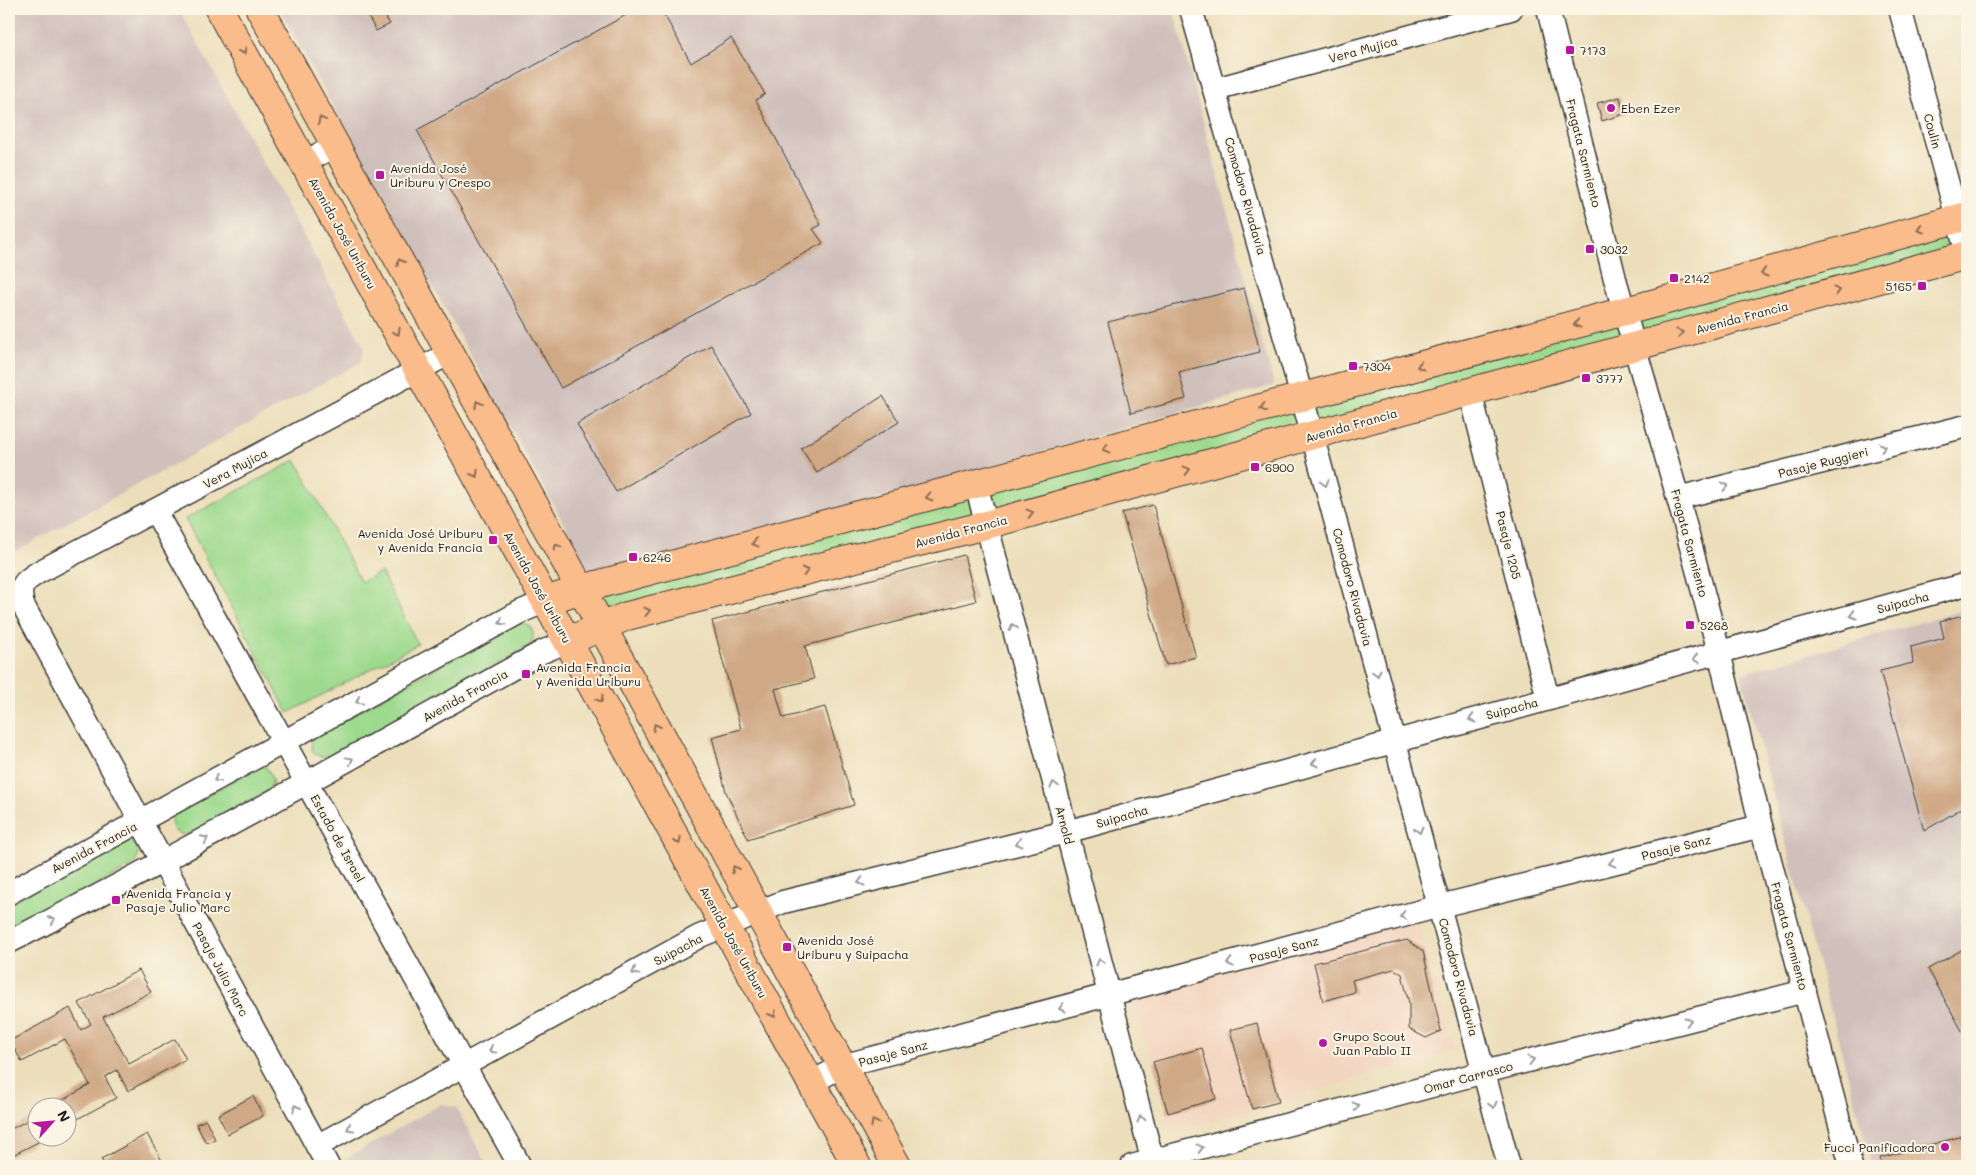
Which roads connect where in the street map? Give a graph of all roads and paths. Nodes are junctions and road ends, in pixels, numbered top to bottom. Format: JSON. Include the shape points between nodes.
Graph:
{"nodes":[{"id":1,"x":219,"y":9,"type":"edge"},
{"id":2,"x":260,"y":9,"type":"edge"},
{"id":3,"x":1191,"y":9,"type":"edge"},
{"id":4,"x":1511,"y":9,"type":"edge"},
{"id":5,"x":1548,"y":9,"type":"edge"},
{"id":6,"x":1900,"y":9,"type":"edge"},
{"id":7,"x":1215,"y":89,"type":"junction"},
{"id":8,"x":335,"y":146,"type":"junction"},
{"id":9,"x":304,"y":163,"type":"junction"},
{"id":10,"x":1962,"y":218,"type":"edge"},
{"id":11,"x":1967,"y":254,"type":"edge"},
{"id":12,"x":1624,"y":311,"type":"junction"},
{"id":13,"x":1633,"y":346,"type":"junction"},
{"id":14,"x":450,"y":353,"type":"junction"},
{"id":15,"x":418,"y":370,"type":"junction"},
{"id":16,"x":1470,"y":391,"type":"junction"},
{"id":17,"x":1302,"y":397,"type":"junction"},
{"id":18,"x":1967,"y":426,"type":"edge"},
{"id":19,"x":1312,"y":436,"type":"junction"},
{"id":20,"x":976,"y":484,"type":"junction"},
{"id":21,"x":1678,"y":498,"type":"junction"},
{"id":22,"x":155,"y":510,"type":"junction"},
{"id":23,"x":986,"y":525,"type":"junction"},
{"id":24,"x":1967,"y":584,"type":"edge"},
{"id":25,"x":21,"y":586,"type":"joint"},
{"id":26,"x":581,"y":589,"type":"junction"},
{"id":27,"x":546,"y":601,"type":"junction"},
{"id":28,"x":601,"y":626,"type":"junction"},
{"id":29,"x":568,"y":641,"type":"junction"},
{"id":30,"x":1719,"y":652,"type":"junction"},
{"id":31,"x":1548,"y":698,"type":"junction"},
{"id":32,"x":1395,"y":740,"type":"junction"},
{"id":33,"x":284,"y":742,"type":"junction"},
{"id":34,"x":307,"y":783,"type":"junction"},
{"id":35,"x":141,"y":822,"type":"junction"},
{"id":36,"x":1761,"y":826,"type":"junction"},
{"id":37,"x":1066,"y":832,"type":"junction"},
{"id":38,"x":162,"y":862,"type":"junction"},
{"id":39,"x":9,"y":893,"type":"edge"},
{"id":40,"x":1440,"y":906,"type":"junction"},
{"id":41,"x":758,"y":912,"type":"junction"},
{"id":42,"x":725,"y":926,"type":"junction"},
{"id":43,"x":9,"y":942,"type":"edge"},
{"id":44,"x":1805,"y":991,"type":"junction"},
{"id":45,"x":1109,"y":996,"type":"junction"},
{"id":46,"x":464,"y":1066,"type":"junction"},
{"id":47,"x":842,"y":1066,"type":"junction"},
{"id":48,"x":1484,"y":1072,"type":"junction"},
{"id":49,"x":811,"y":1083,"type":"junction"},
{"id":50,"x":317,"y":1146,"type":"junction"},
{"id":51,"x":1146,"y":1164,"type":"edge"},
{"id":52,"x":1845,"y":1165,"type":"edge"},
{"id":53,"x":328,"y":1166,"type":"edge"},
{"id":54,"x":520,"y":1166,"type":"edge"},
{"id":55,"x":857,"y":1166,"type":"edge"},
{"id":56,"x":897,"y":1166,"type":"edge"},
{"id":57,"x":1509,"y":1166,"type":"edge"}],
"edges":[{"from":1,"to":9,"type":"main road","name":"Avenida José Uriburu","one_way":true},
{"from":8,"to":2,"type":"main road","one_way":true},
{"from":3,"to":7,"type":"street","name":"Comodoro Rivadavia"},
{"from":4,"to":7,"type":"street","name":"Vera Mujíca"},
{"from":5,"to":12,"type":"street","name":"Fragata Sarmiento"},
{"from":6,"to":10,"type":"street","name":"Coulin"},
{"from":7,"to":17,"type":"street","name":"Comodoro Rivadavia"},
{"from":8,"to":9,"type":"street"},
{"from":14,"to":8,"type":"main road","one_way":true},
{"from":9,"to":15,"type":"main road","name":"Avenida José Uriburu","one_way":true},
{"from":10,"to":11,"type":"street","name":"Coulin"},
{"from":10,"to":12,"type":"main road","name":"Avenida Francia","one_way":true},
{"from":13,"to":11,"type":"main road","name":"Avenida Francia","one_way":true},
{"from":12,"to":13,"type":"street","name":"Fragata Sarmiento"},
{"from":12,"to":17,"type":"main road","name":"Avenida Francia","one_way":true},
{"from":13,"to":16,"type":"main road","name":"Avenida Francia"},
{"from":13,"to":21,"type":"street","name":"Fragata Sarmiento"},
{"from":14,"to":15,"type":"street","name":"Vera Mujíca"},
{"from":26,"to":14,"type":"main road","one_way":true},
{"from":15,"to":22,"type":"street","name":"Vera Mujíca"},
{"from":15,"to":27,"type":"main road","name":"Avenida José Uriburu","one_way":true},
{"from":16,"to":19,"type":"main road","name":"Avenida Francia"},
{"from":16,"to":31,"type":"street","name":"Pasaje 1205"},
{"from":17,"to":19,"type":"street","name":"Comodoro Rivadavia"},
{"from":17,"to":20,"type":"main road","name":"Avenida Francia","one_way":true},
{"from":21,"to":18,"type":"street","name":"Pasaje Ruggieri","one_way":true},
{"from":23,"to":19,"type":"main road","name":"Avenida Francia","one_way":true},
{"from":19,"to":32,"type":"street","name":"Comodoro Rivadavia","one_way":true},
{"from":20,"to":23,"type":"street","name":"Arnold"},
{"from":20,"to":26,"type":"main road","name":"Avenida Francia","one_way":true},
{"from":21,"to":30,"type":"street","name":"Fragata Sarmiento"},
{"from":22,"to":25,"type":"street","name":"Vera Mujíca","via":[[39,572]]},
{"from":22,"to":33,"type":"street","name":"Estado de Israel"},
{"from":28,"to":23,"type":"main road","name":"Avenida Francia","one_way":true,"via":[[628,616]]},
{"from":37,"to":23,"type":"street","name":"Arnold","one_way":true},
{"from":24,"to":30,"type":"street","name":"Suipacha","one_way":true},
{"from":25,"to":35,"type":"street","name":"Pasaje Julio Marc","via":[[23,605]]},
{"from":26,"to":27,"type":"main road","name":"Avenida Francia"},
{"from":26,"to":28,"type":"main road"},
{"from":27,"to":29,"type":"main road","name":"Avenida José Uriburu"},
{"from":27,"to":33,"type":"street","name":"Avenida Francia","one_way":true,"via":[[520,612]]},
{"from":28,"to":29,"type":"main road","name":"Avenida Francia"},
{"from":41,"to":28,"type":"main road","one_way":true},
{"from":34,"to":29,"type":"street","name":"Avenida Francia","one_way":true,"via":[[542,652]]},
{"from":29,"to":42,"type":"main road","name":"Avenida José Uriburu","one_way":true},
{"from":30,"to":31,"type":"street","name":"Suipacha","one_way":true},
{"from":30,"to":36,"type":"street","name":"Fragata Sarmiento"},
{"from":31,"to":32,"type":"street","name":"Suipacha","one_way":true},
{"from":32,"to":37,"type":"street","name":"Suipacha","one_way":true},
{"from":32,"to":40,"type":"street","name":"Comodoro Rivadavia","one_way":true},
{"from":33,"to":34,"type":"street","name":"Estado de Israel"},
{"from":33,"to":35,"type":"street","name":"Avenida Francia","one_way":true},
{"from":38,"to":34,"type":"street","name":"Avenida Francia","one_way":true},
{"from":34,"to":46,"type":"street","name":"Estado de Israel"},
{"from":35,"to":38,"type":"street","name":"Pasaje Julio Marc"},
{"from":35,"to":39,"type":"street","name":"Avenida Francia"},
{"from":36,"to":40,"type":"street","name":"Pasaje Sanz","one_way":true},
{"from":36,"to":44,"type":"street","name":"Fragata Sarmiento"},
{"from":37,"to":41,"type":"street","name":"Suipacha","one_way":true,"via":[[783,902]]},
{"from":45,"to":37,"type":"street","name":"Arnold","one_way":true},
{"from":43,"to":38,"type":"street","name":"Avenida Francia","one_way":true},
{"from":50,"to":38,"type":"street","name":"Pasaje Julio Marc","one_way":true},
{"from":40,"to":45,"type":"street","name":"Pasaje Sanz","one_way":true},
{"from":40,"to":48,"type":"street","name":"Comodoro Rivadavia"},
{"from":41,"to":42,"type":"street","name":"Suipacha"},
{"from":41,"to":47,"type":"main road"},
{"from":42,"to":46,"type":"street","name":"Suipacha","one_way":true,"via":[[700,936]]},
{"from":42,"to":49,"type":"main road","name":"Avenida José Uriburu","one_way":true},
{"from":48,"to":44,"type":"street","name":"Omar Carrasco","one_way":true},
{"from":44,"to":52,"type":"street","name":"Fragata Sarmiento"},
{"from":45,"to":47,"type":"street","name":"Pasaje Sanz","one_way":true},
{"from":51,"to":45,"type":"street","name":"Arnold","one_way":true},
{"from":46,"to":50,"type":"street","name":"Suipacha","one_way":true},
{"from":46,"to":54,"type":"street","name":"Estado de Israel"},
{"from":47,"to":49,"type":"street","name":"Pasaje Sanz"},
{"from":56,"to":47,"type":"main road","one_way":true},
{"from":51,"to":48,"type":"street","name":"Omar Carrasco","one_way":true},
{"from":48,"to":57,"type":"street","name":"Comodoro Rivadavia","one_way":true},
{"from":49,"to":55,"type":"main road","name":"Avenida José Uriburu"},
{"from":50,"to":53,"type":"street","name":"Pasaje Julio Marc"}]}
